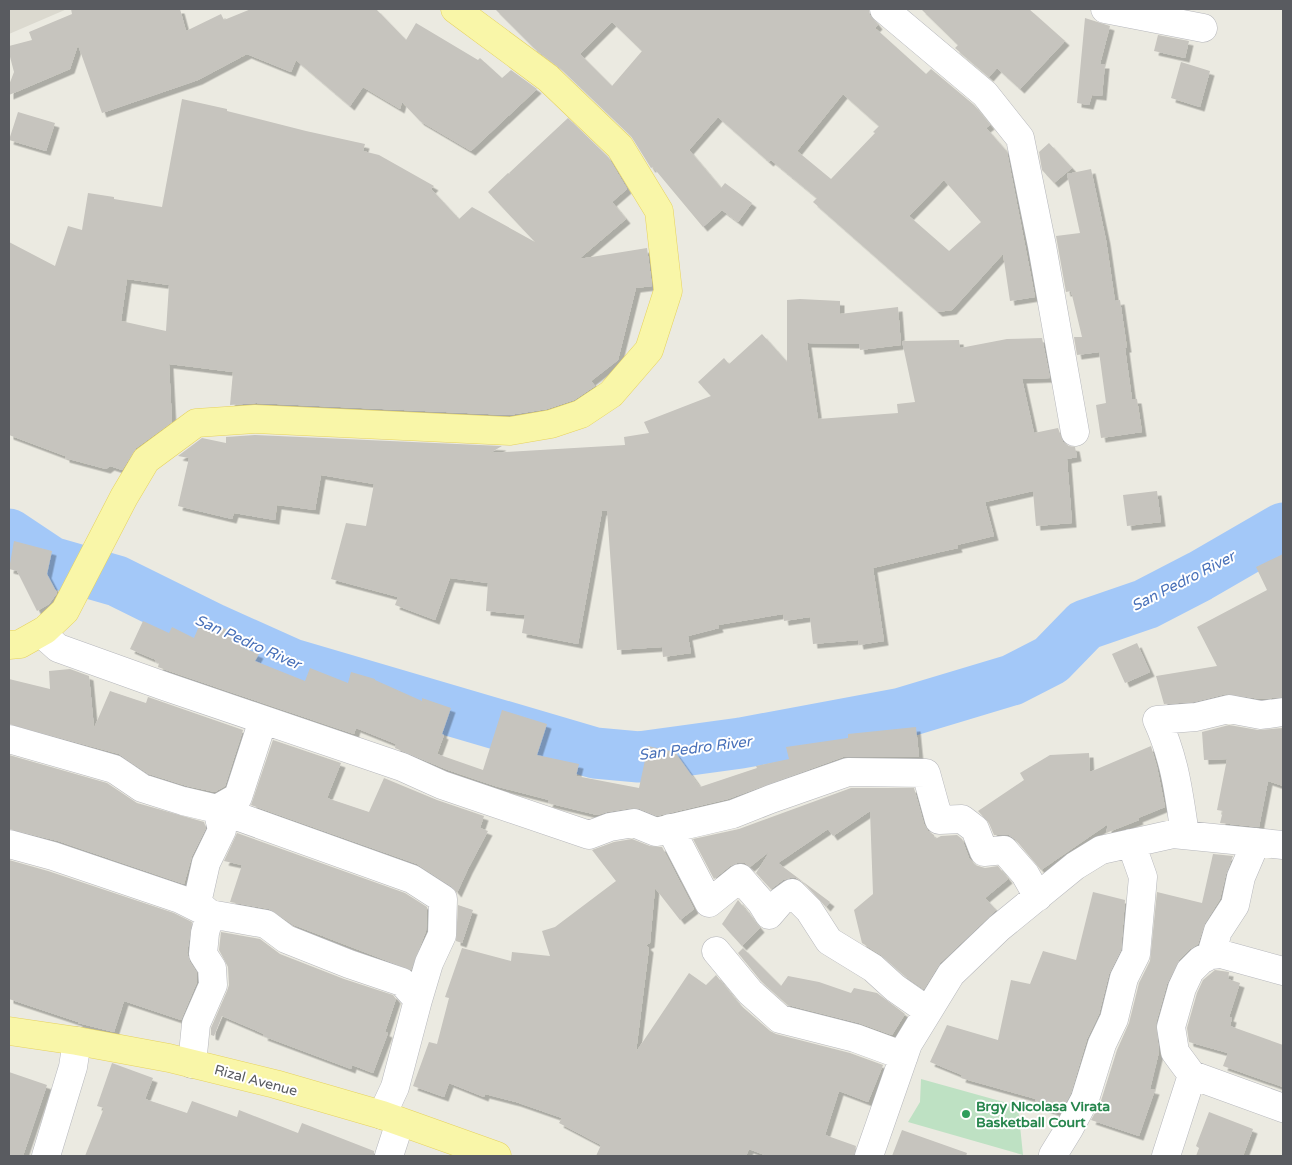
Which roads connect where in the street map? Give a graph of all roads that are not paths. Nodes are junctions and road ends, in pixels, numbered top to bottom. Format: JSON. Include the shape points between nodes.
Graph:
{"nodes":[{"id":1,"x":455,"y":9,"type":"edge"},
{"id":2,"x":884,"y":9,"type":"edge"},
{"id":3,"x":1105,"y":9,"type":"edge"},
{"id":4,"x":1203,"y":28,"type":"dead end"},
{"id":5,"x":1075,"y":432,"type":"dead end"},
{"id":6,"x":45,"y":630,"type":"junction"},
{"id":7,"x":9,"y":645,"type":"edge"},
{"id":8,"x":1283,"y":712,"type":"edge"},
{"id":9,"x":263,"y":720,"type":"junction"},
{"id":10,"x":9,"y":739,"type":"edge"},
{"id":11,"x":217,"y":809,"type":"junction"},
{"id":12,"x":670,"y":828,"type":"junction"},
{"id":13,"x":1185,"y":835,"type":"junction"},
{"id":14,"x":1256,"y":842,"type":"junction"},
{"id":15,"x":1131,"y":843,"type":"junction"},
{"id":16,"x":9,"y":844,"type":"edge"},
{"id":17,"x":1283,"y":844,"type":"edge"},
{"id":18,"x":1038,"y":897,"type":"junction"},
{"id":19,"x":210,"y":914,"type":"junction"},
{"id":20,"x":716,"y":951,"type":"dead end"},
{"id":21,"x":1211,"y":955,"type":"junction"},
{"id":22,"x":1283,"y":971,"type":"edge"},
{"id":23,"x":418,"y":1000,"type":"junction"},
{"id":24,"x":928,"y":1011,"type":"junction"},
{"id":25,"x":9,"y":1031,"type":"edge"},
{"id":26,"x":77,"y":1041,"type":"junction"},
{"id":27,"x":904,"y":1056,"type":"junction"},
{"id":28,"x":192,"y":1064,"type":"junction"},
{"id":29,"x":1192,"y":1074,"type":"junction"},
{"id":30,"x":1283,"y":1108,"type":"edge"},
{"id":31,"x":391,"y":1118,"type":"junction"},
{"id":32,"x":46,"y":1156,"type":"edge"},
{"id":33,"x":389,"y":1156,"type":"edge"},
{"id":34,"x":497,"y":1156,"type":"edge"},
{"id":35,"x":869,"y":1156,"type":"edge"},
{"id":36,"x":1056,"y":1156,"type":"edge"},
{"id":37,"x":1166,"y":1156,"type":"edge"}],
"edges":[{"from":1,"to":6,"type":"main road","via":[[548,78],[620,147],[659,211],[668,291],[649,350],[611,394],[581,414],[551,424],[510,431],[255,419],[196,423],[146,460],[65,611]]},
{"from":2,"to":5,"type":"street","via":[[985,94],[1020,138]]},
{"from":3,"to":4,"type":"street"},
{"from":6,"to":7,"type":"main road","via":[[20,644]]},
{"from":6,"to":9,"type":"street","via":[[49,640],[58,648]]},
{"from":8,"to":13,"type":"street","via":[[1261,714],[1228,709],[1196,717],[1157,720],[1167,742],[1177,780]]},
{"from":9,"to":11,"type":"street","via":[[238,797]]},
{"from":9,"to":12,"type":"street","via":[[589,835],[634,823],[656,832]]},
{"from":10,"to":11,"type":"street","via":[[114,769],[142,788]]},
{"from":11,"to":19,"type":"street","via":[[222,830],[206,863],[198,903]]},
{"from":11,"to":23,"type":"street","via":[[412,878],[443,899],[442,934]]},
{"from":12,"to":18,"type":"street","via":[[733,814],[848,772],[926,773],[939,820],[962,820],[975,830],[984,852],[1004,850],[1025,874]]},
{"from":12,"to":24,"type":"street","via":[[710,903],[740,878],[769,915],[792,893],[809,910],[829,940],[873,968]]},
{"from":13,"to":14,"type":"street"},
{"from":13,"to":15,"type":"street","via":[[1173,834]]},
{"from":14,"to":17,"type":"street"},
{"from":14,"to":21,"type":"street","via":[[1241,877],[1235,905],[1218,931]]},
{"from":15,"to":18,"type":"street","via":[[1101,850],[1075,866]]},
{"from":15,"to":36,"type":"street","via":[[1143,877],[1136,954],[1124,978],[1114,1019],[1102,1044],[1085,1099],[1053,1155]]},
{"from":16,"to":19,"type":"street","via":[[180,899]]},
{"from":18,"to":24,"type":"street","via":[[999,928],[951,974]]},
{"from":19,"to":23,"type":"street","via":[[266,924],[286,939],[402,982]]},
{"from":19,"to":28,"type":"street","via":[[204,954],[212,968],[213,985],[196,1024]]},
{"from":20,"to":27,"type":"street","via":[[750,992],[780,1019],[855,1038]]},
{"from":21,"to":22,"type":"street","via":[[1221,954]]},
{"from":21,"to":29,"type":"street","via":[[1190,971],[1171,1027],[1175,1052]]},
{"from":23,"to":31,"type":"street","via":[[395,1087]]},
{"from":24,"to":27,"type":"street"},
{"from":25,"to":26,"type":"main road","name":"Rizal Avenue"},
{"from":26,"to":28,"type":"main road","name":"Rizal Avenue"},
{"from":26,"to":32,"type":"street","via":[[73,1067]]},
{"from":27,"to":35,"type":"street"},
{"from":28,"to":31,"type":"main road","name":"Rizal Avenue"},
{"from":29,"to":30,"type":"street"},
{"from":29,"to":37,"type":"street"},
{"from":31,"to":33,"type":"street"},
{"from":31,"to":34,"type":"main road","name":"Rizal Avenue"}]}
